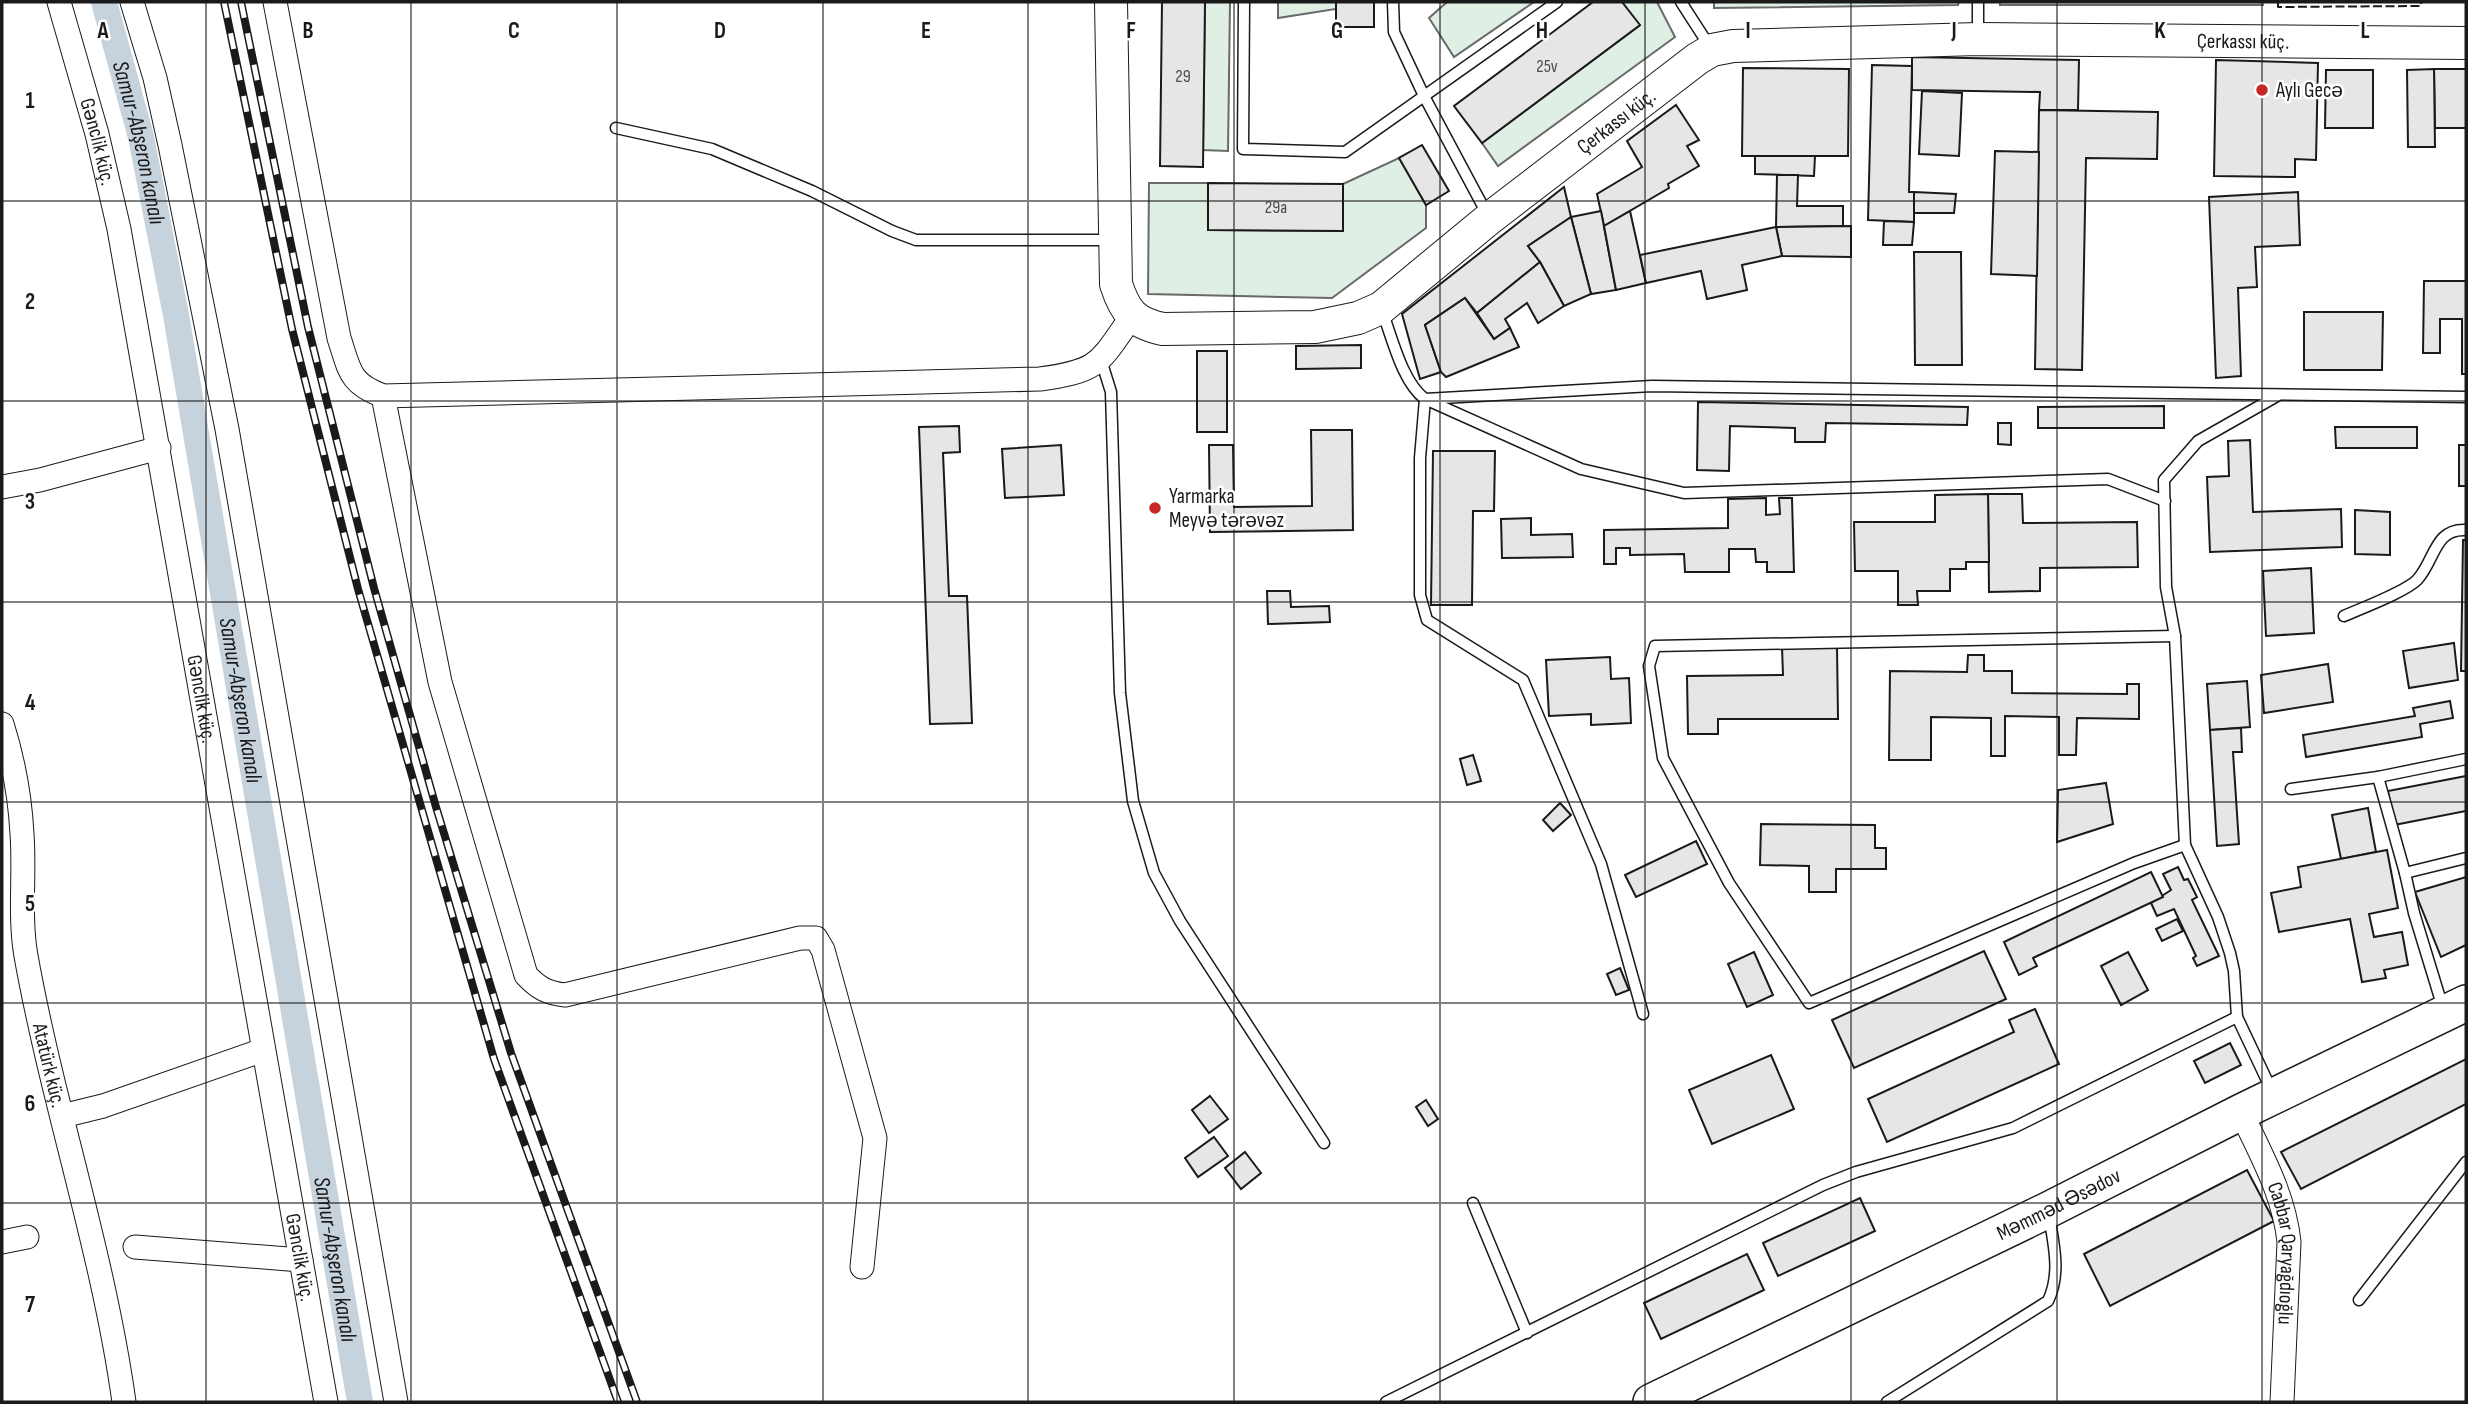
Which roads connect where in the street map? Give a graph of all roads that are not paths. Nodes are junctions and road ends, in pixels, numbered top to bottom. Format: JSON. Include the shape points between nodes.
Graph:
{"nodes":[{"id":1,"x":58,"y":2,"type":"edge"},
{"id":2,"x":132,"y":2,"type":"edge"},
{"id":3,"x":275,"y":2,"type":"edge"},
{"id":4,"x":1111,"y":2,"type":"edge"},
{"id":5,"x":1244,"y":2,"type":"edge"},
{"id":6,"x":1393,"y":2,"type":"edge"},
{"id":7,"x":1557,"y":2,"type":"edge"},
{"id":8,"x":1681,"y":2,"type":"edge"},
{"id":9,"x":1978,"y":2,"type":"edge"},
{"id":10,"x":1978,"y":39,"type":"junction"},
{"id":11,"x":2466,"y":43,"type":"edge"},
{"id":12,"x":1712,"y":50,"type":"junction"},
{"id":13,"x":1424,"y":96,"type":"junction"},
{"id":14,"x":616,"y":128,"type":"dead end"},
{"id":15,"x":1489,"y":218,"type":"junction"},
{"id":16,"x":1114,"y":240,"type":"junction"},
{"id":17,"x":1381,"y":308,"type":"junction"},
{"id":18,"x":1132,"y":316,"type":"junction"},
{"id":19,"x":1101,"y":360,"type":"junction"},
{"id":20,"x":2280,"y":395,"type":"junction"},
{"id":21,"x":383,"y":396,"type":"junction"},
{"id":22,"x":2466,"y":397,"type":"edge"},
{"id":23,"x":1425,"y":399,"type":"junction"},
{"id":24,"x":159,"y":448,"type":"junction"},
{"id":25,"x":2,"y":486,"type":"edge"},
{"id":26,"x":2165,"y":501,"type":"junction"},
{"id":27,"x":2466,"y":530,"type":"edge"},
{"id":28,"x":2344,"y":616,"type":"dead end"},
{"id":29,"x":2175,"y":636,"type":"junction"},
{"id":30,"x":2,"y":724,"type":"edge"},
{"id":31,"x":2466,"y":759,"type":"edge"},
{"id":32,"x":2378,"y":777,"type":"junction"},
{"id":33,"x":2291,"y":789,"type":"dead end"},
{"id":34,"x":2185,"y":845,"type":"junction"},
{"id":35,"x":2466,"y":858,"type":"edge"},
{"id":36,"x":2405,"y":873,"type":"junction"},
{"id":37,"x":2456,"y":1008,"type":"edge"},
{"id":38,"x":1643,"y":1014,"type":"dead end"},
{"id":39,"x":2237,"y":1017,"type":"junction"},
{"id":40,"x":263,"y":1050,"type":"junction"},
{"id":41,"x":2274,"y":1096,"type":"junction"},
{"id":42,"x":2241,"y":1112,"type":"junction"},
{"id":43,"x":62,"y":1116,"type":"junction"},
{"id":44,"x":1324,"y":1143,"type":"dead end"},
{"id":45,"x":2466,"y":1162,"type":"edge"},
{"id":46,"x":1473,"y":1203,"type":"dead end"},
{"id":47,"x":2048,"y":1210,"type":"junction"},
{"id":48,"x":27,"y":1237,"type":"dead end"},
{"id":49,"x":2,"y":1242,"type":"edge"},
{"id":50,"x":135,"y":1247,"type":"dead end"},
{"id":51,"x":301,"y":1260,"type":"junction"},
{"id":52,"x":862,"y":1267,"type":"dead end"},
{"id":53,"x":2359,"y":1300,"type":"dead end"},
{"id":54,"x":1527,"y":1333,"type":"junction"},
{"id":55,"x":124,"y":1402,"type":"edge"},
{"id":56,"x":326,"y":1402,"type":"edge"},
{"id":57,"x":396,"y":1402,"type":"edge"},
{"id":58,"x":1386,"y":1402,"type":"edge"},
{"id":59,"x":1651,"y":1402,"type":"edge"},
{"id":60,"x":1887,"y":1402,"type":"edge"},
{"id":61,"x":2282,"y":1402,"type":"edge"}],
"edges":[{"from":1,"to":24,"type":"street","name":"Gənclik küç.","via":[[110,190]]},
{"from":2,"to":57,"type":"street","via":[[170,145],[227,429]]},
{"from":3,"to":21,"type":"street","via":[[339,338],[349,370],[363,388]]},
{"from":4,"to":16,"type":"street"},
{"from":5,"to":13,"type":"lane","via":[[1243,149],[1345,152]]},
{"from":6,"to":13,"type":"lane","via":[[1394,33]]},
{"from":7,"to":13,"type":"lane"},
{"from":8,"to":12,"type":"lane"},
{"from":9,"to":10,"type":"lane"},
{"from":10,"to":11,"type":"street","name":"Çerkassı küç."},
{"from":10,"to":12,"type":"street","name":"Çerkassı küç."},
{"from":12,"to":15,"type":"street","name":"Çerkassı küç."},
{"from":13,"to":15,"type":"lane"},
{"from":14,"to":16,"type":"lane","via":[[712,149],[916,240]]},
{"from":15,"to":17,"type":"street","name":"Çerkassı küç."},
{"from":16,"to":18,"type":"street","via":[[1116,284]]},
{"from":17,"to":18,"type":"street","name":"Çerkassı küç.","via":[[1315,327],[1163,329]]},
{"from":17,"to":23,"type":"lane","via":[[1408,379]]},
{"from":18,"to":19,"type":"street"},
{"from":19,"to":21,"type":"street","via":[[1071,375],[1040,379]]},
{"from":19,"to":44,"type":"lane","via":[[1111,392],[1120,693],[1133,801],[1154,873],[1180,921]]},
{"from":20,"to":22,"type":"lane"},
{"from":20,"to":23,"type":"lane","via":[[1652,386]]},
{"from":20,"to":26,"type":"lane","via":[[2197,441],[2164,480]]},
{"from":21,"to":52,"type":"street","via":[[440,682],[526,975],[538,988],[565,995],[800,938],[816,938],[876,1138]]},
{"from":23,"to":26,"type":"lane","via":[[1581,469],[1684,493],[2108,479]]},
{"from":23,"to":38,"type":"lane","via":[[1420,595],[1427,620],[1524,680],[1601,864]]},
{"from":24,"to":25,"type":"street"},
{"from":24,"to":40,"type":"street","name":"Gənclik küç."},
{"from":26,"to":29,"type":"lane","via":[[2166,587]]},
{"from":27,"to":28,"type":"lane","via":[[2442,537],[2415,583]]},
{"from":29,"to":34,"type":"lane"},
{"from":29,"to":34,"type":"lane","via":[[1655,646],[1649,666],[1663,758],[1729,883],[1809,1003]]},
{"from":30,"to":43,"type":"street","name":"Atatürk küç.","via":[[22,834],[24,944]]},
{"from":31,"to":32,"type":"lane"},
{"from":32,"to":33,"type":"lane"},
{"from":32,"to":36,"type":"lane"},
{"from":34,"to":39,"type":"lane","via":[[2230,953]]},
{"from":35,"to":36,"type":"lane"},
{"from":36,"to":37,"type":"lane","via":[[2414,913]]},
{"from":37,"to":41,"type":"main road","name":"Məmməd Əsədov"},
{"from":39,"to":41,"type":"lane"},
{"from":39,"to":54,"type":"lane","via":[[2012,1128],[1823,1185]]},
{"from":40,"to":43,"type":"street"},
{"from":40,"to":51,"type":"street","name":"Gənclik küç."},
{"from":41,"to":42,"type":"main road","name":"Məmməd Əsədov"},
{"from":42,"to":47,"type":"main road","name":"Məmməd Əsədov"},
{"from":42,"to":61,"type":"street","name":"Cabbar Qaryağdıoğlu","via":[[2287,1218]]},
{"from":43,"to":55,"type":"street","name":"Atatürk küç.","via":[[112,1326]]},
{"from":45,"to":53,"type":"lane"},
{"from":46,"to":54,"type":"lane"},
{"from":47,"to":59,"type":"main road","name":"Məmməd Əsədov"},
{"from":47,"to":60,"type":"lane","via":[[2056,1256],[2055,1287],[2048,1301]]},
{"from":48,"to":49,"type":"street"},
{"from":50,"to":51,"type":"street"},
{"from":51,"to":56,"type":"street","name":"Gənclik küç."},
{"from":54,"to":58,"type":"lane"}]}
